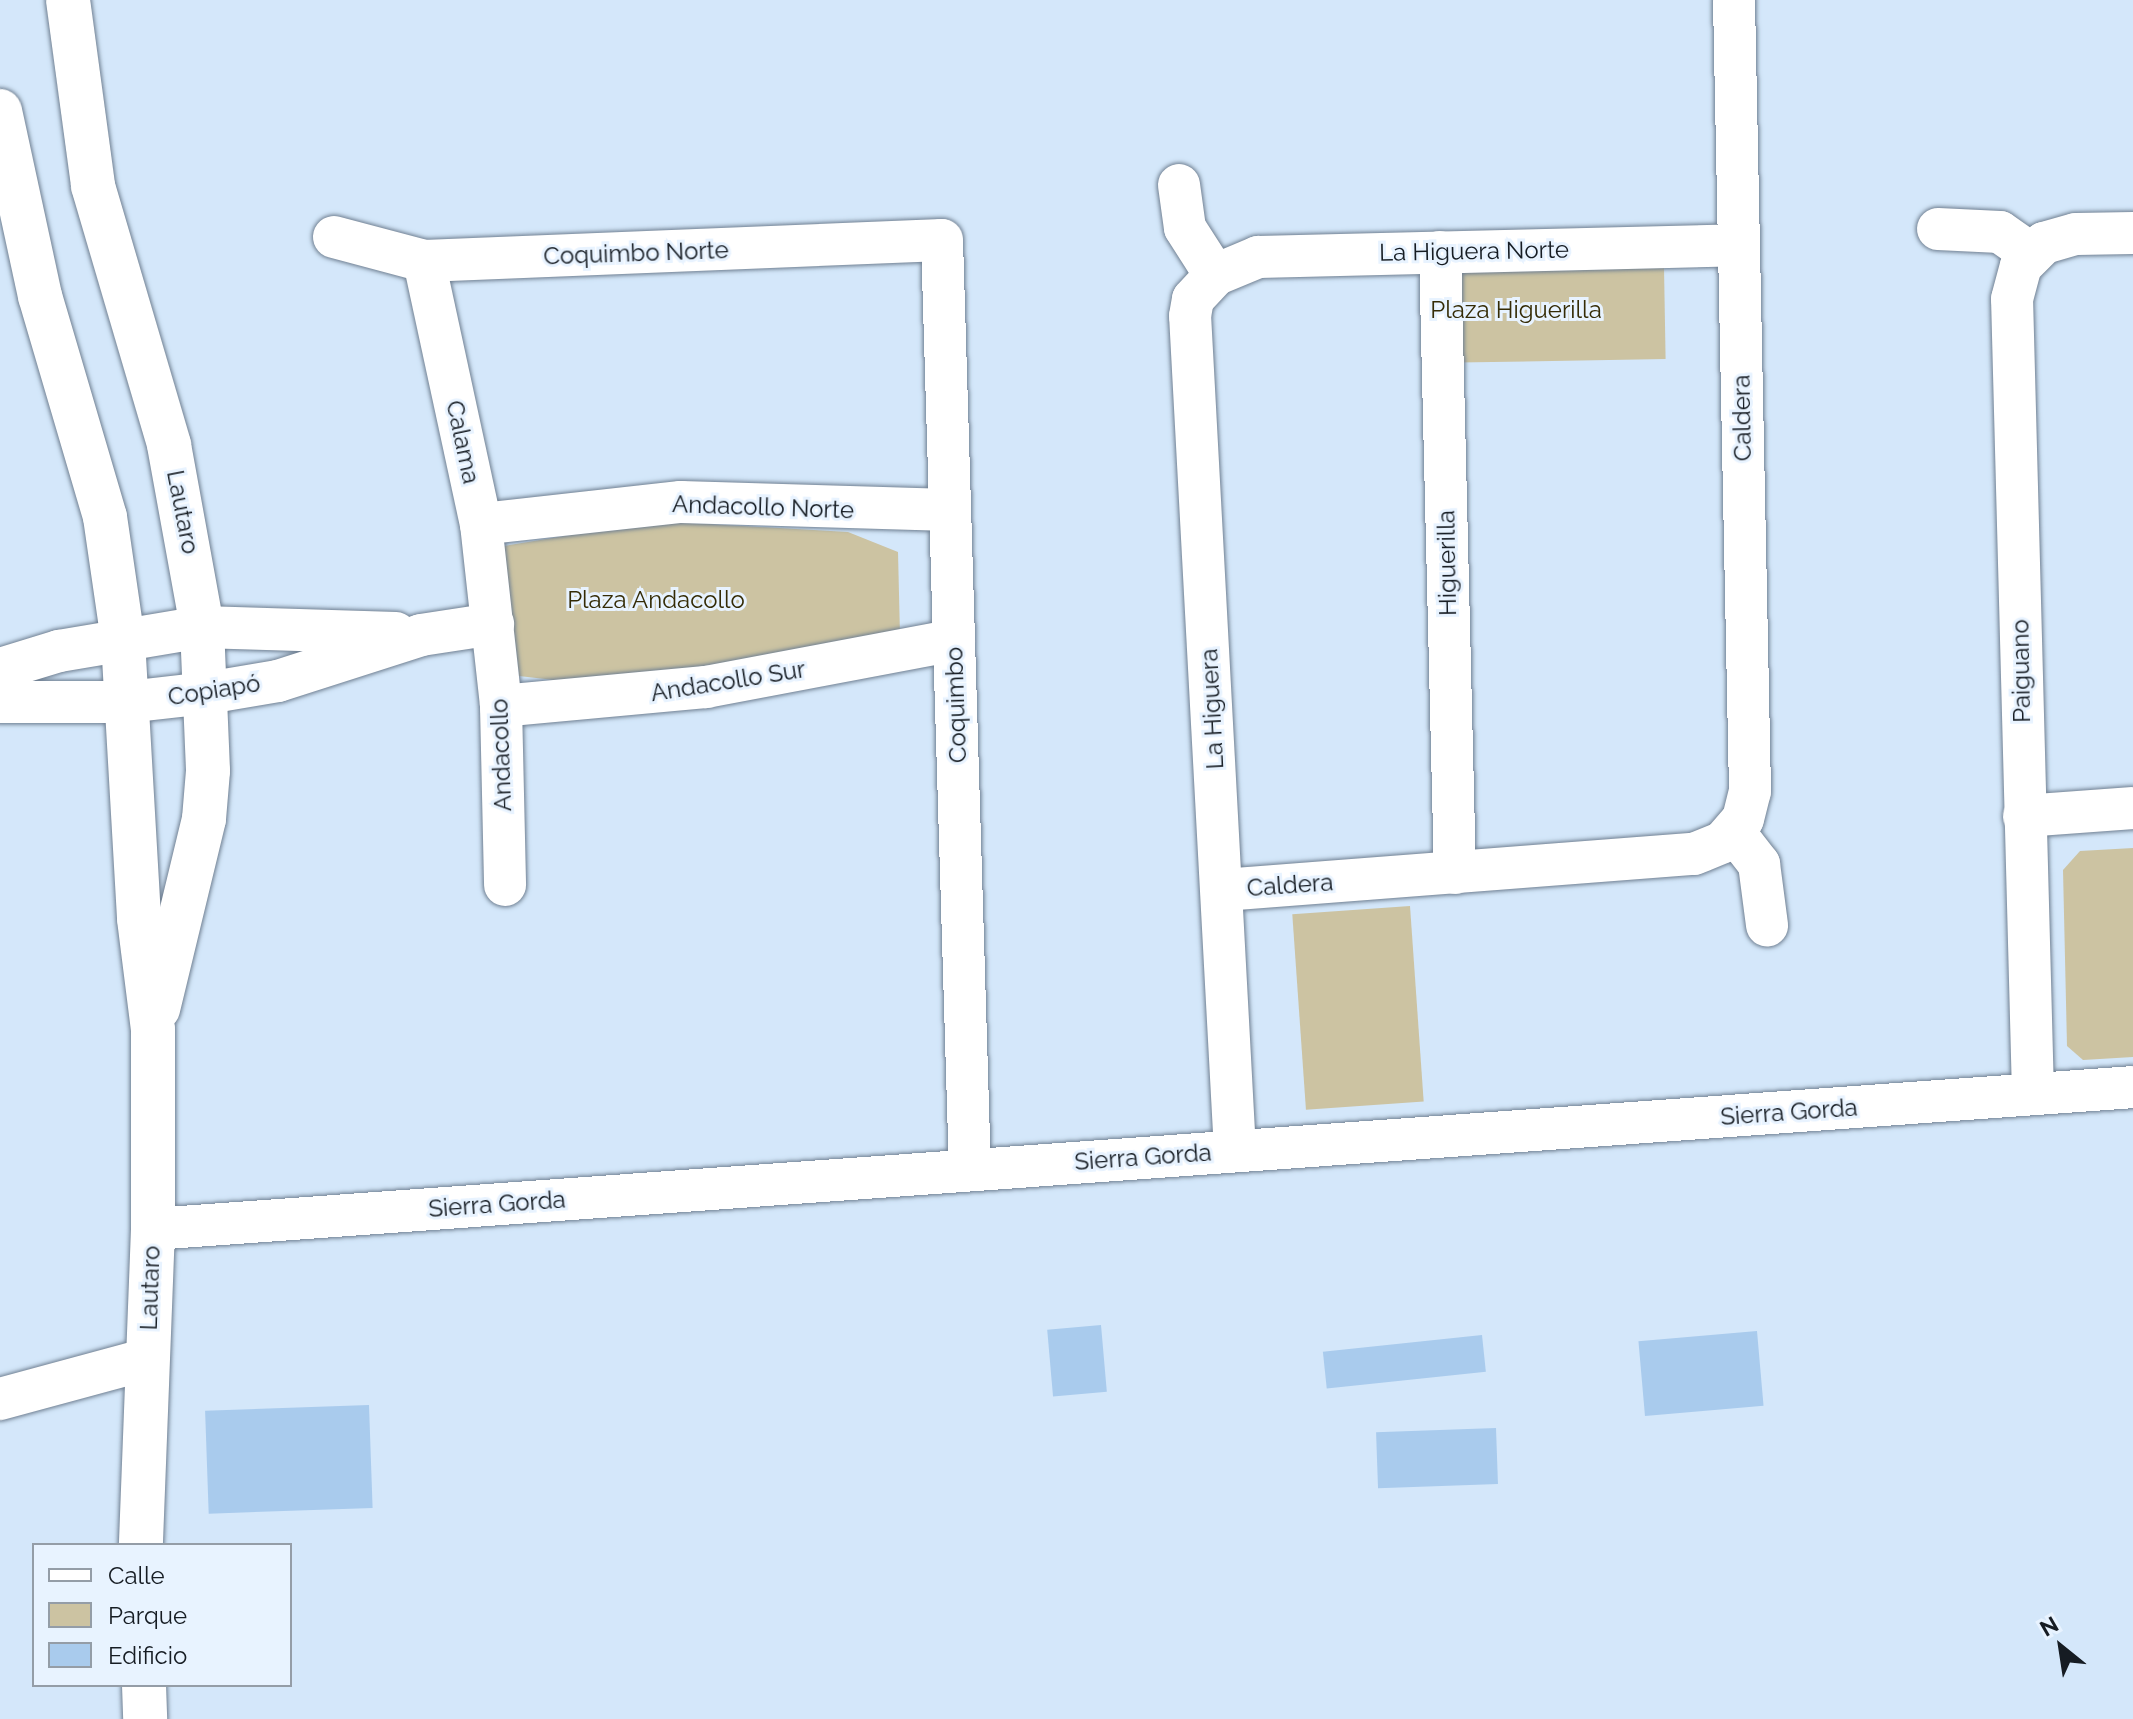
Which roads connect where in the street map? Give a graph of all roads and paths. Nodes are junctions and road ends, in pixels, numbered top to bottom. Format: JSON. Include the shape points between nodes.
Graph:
{"nodes":[{"id":1,"x":68,"y":0,"type":"edge"},
{"id":2,"x":1734,"y":0,"type":"edge"},
{"id":3,"x":0,"y":111,"type":"edge"},
{"id":4,"x":1179,"y":185,"type":"dead end"},
{"id":5,"x":1938,"y":229,"type":"dead end"},
{"id":6,"x":2133,"y":233,"type":"edge"},
{"id":7,"x":334,"y":237,"type":"dead end"},
{"id":8,"x":942,"y":240,"type":"joint"},
{"id":9,"x":1738,"y":245,"type":"junction"},
{"id":10,"x":1440,"y":252,"type":"junction"},
{"id":11,"x":2030,"y":253,"type":"junction"},
{"id":12,"x":424,"y":261,"type":"junction"},
{"id":13,"x":1215,"y":275,"type":"junction"},
{"id":14,"x":950,"y":510,"type":"junction"},
{"id":15,"x":481,"y":524,"type":"junction"},
{"id":16,"x":493,"y":624,"type":"junction"},
{"id":17,"x":202,"y":627,"type":"junction"},
{"id":18,"x":421,"y":635,"type":"junction"},
{"id":19,"x":123,"y":640,"type":"junction"},
{"id":20,"x":954,"y":640,"type":"junction"},
{"id":21,"x":0,"y":669,"type":"edge"},
{"id":22,"x":207,"y":693,"type":"junction"},
{"id":23,"x":0,"y":702,"type":"edge"},
{"id":24,"x":127,"y":702,"type":"junction"},
{"id":25,"x":501,"y":706,"type":"junction"},
{"id":26,"x":2133,"y":808,"type":"edge"},
{"id":27,"x":2024,"y":816,"type":"junction"},
{"id":28,"x":1734,"y":832,"type":"junction"},
{"id":29,"x":1455,"y":873,"type":"junction"},
{"id":30,"x":505,"y":885,"type":"dead end"},
{"id":31,"x":1223,"y":890,"type":"junction"},
{"id":32,"x":1767,"y":925,"type":"dead end"},
{"id":33,"x":153,"y":1030,"type":"junction"},
{"id":34,"x":2133,"y":1087,"type":"edge"},
{"id":35,"x":2033,"y":1094,"type":"junction"},
{"id":36,"x":1235,"y":1151,"type":"junction"},
{"id":37,"x":970,"y":1170,"type":"junction"},
{"id":38,"x":153,"y":1229,"type":"junction"},
{"id":39,"x":147,"y":1359,"type":"junction"},
{"id":40,"x":0,"y":1399,"type":"edge"},
{"id":41,"x":141,"y":1543,"type":"edge"},
{"id":42,"x":144,"y":1687,"type":"edge"},
{"id":43,"x":145,"y":1719,"type":"edge"}],
"edges":[{"from":1,"to":17,"type":"street","name":"Lautaro","via":[[93,186],[169,445]]},
{"from":2,"to":9,"type":"street","name":"Caldera"},
{"from":3,"to":19,"type":"street","name":"Lautaro","via":[[40,296],[105,517]]},
{"from":4,"to":13,"type":"street","via":[[1185,228]]},
{"from":5,"to":11,"type":"street","via":[[2000,232]]},
{"from":6,"to":11,"type":"street","via":[[2060,236]]},
{"from":7,"to":12,"type":"street","name":"Coquimbo Norte"},
{"from":8,"to":12,"type":"street","name":"Coquimbo Norte"},
{"from":8,"to":14,"type":"street","name":"Coquimbo"},
{"from":9,"to":10,"type":"street","name":"La Higuera Norte"},
{"from":9,"to":28,"type":"street","name":"Caldera","via":[[1750,791]]},
{"from":10,"to":13,"type":"street","name":"La Higuera Norte","via":[[1258,257]]},
{"from":10,"to":29,"type":"street","name":"Higuerilla"},
{"from":11,"to":27,"type":"street","name":"Paiguano","via":[[2014,281],[2012,299]]},
{"from":12,"to":15,"type":"street","name":"Calama"},
{"from":13,"to":31,"type":"street","name":"La Higuera","via":[[1193,299],[1190,316]]},
{"from":14,"to":15,"type":"street","name":"Andacollo Norte","via":[[693,501]]},
{"from":14,"to":20,"type":"street","name":"Coquimbo"},
{"from":15,"to":16,"type":"street","name":"Calama"},
{"from":16,"to":18,"type":"street","name":"Copiapó"},
{"from":16,"to":25,"type":"street","name":"Andacollo"},
{"from":17,"to":18,"type":"street","name":"Copiapó"},
{"from":17,"to":19,"type":"street","name":"Copiapó"},
{"from":17,"to":22,"type":"street","name":"Lautaro"},
{"from":18,"to":22,"type":"street","name":"Copiapó","via":[[278,681]]},
{"from":19,"to":21,"type":"street","name":"Copiapó"},
{"from":19,"to":24,"type":"street","name":"Lautaro"},
{"from":20,"to":25,"type":"street","name":"Andacollo Sur","via":[[706,687]]},
{"from":20,"to":37,"type":"street","name":"Coquimbo"},
{"from":22,"to":24,"type":"street","name":"Copiapó"},
{"from":22,"to":33,"type":"street","name":"Lautaro","via":[[204,819]]},
{"from":23,"to":24,"type":"street","name":"Copiapó"},
{"from":24,"to":33,"type":"street","name":"Lautaro","via":[[139,919]]},
{"from":25,"to":30,"type":"street","name":"Andacollo"},
{"from":26,"to":27,"type":"street"},
{"from":27,"to":35,"type":"street","name":"Paiguano"},
{"from":28,"to":29,"type":"street","name":"Caldera","via":[[1694,854]]},
{"from":28,"to":32,"type":"street","via":[[1759,864]]},
{"from":29,"to":31,"type":"street","name":"Caldera"},
{"from":31,"to":36,"type":"street","name":"La Higuera"},
{"from":33,"to":38,"type":"street","name":"Lautaro"},
{"from":34,"to":35,"type":"street","name":"Sierra Gorda"},
{"from":35,"to":36,"type":"street","name":"Sierra Gorda"},
{"from":36,"to":37,"type":"street","name":"Sierra Gorda"},
{"from":37,"to":38,"type":"street","name":"Sierra Gorda"},
{"from":38,"to":39,"type":"street","name":"Lautaro"},
{"from":39,"to":40,"type":"street"},
{"from":39,"to":41,"type":"street","name":"Lautaro"},
{"from":42,"to":43,"type":"street"}]}
